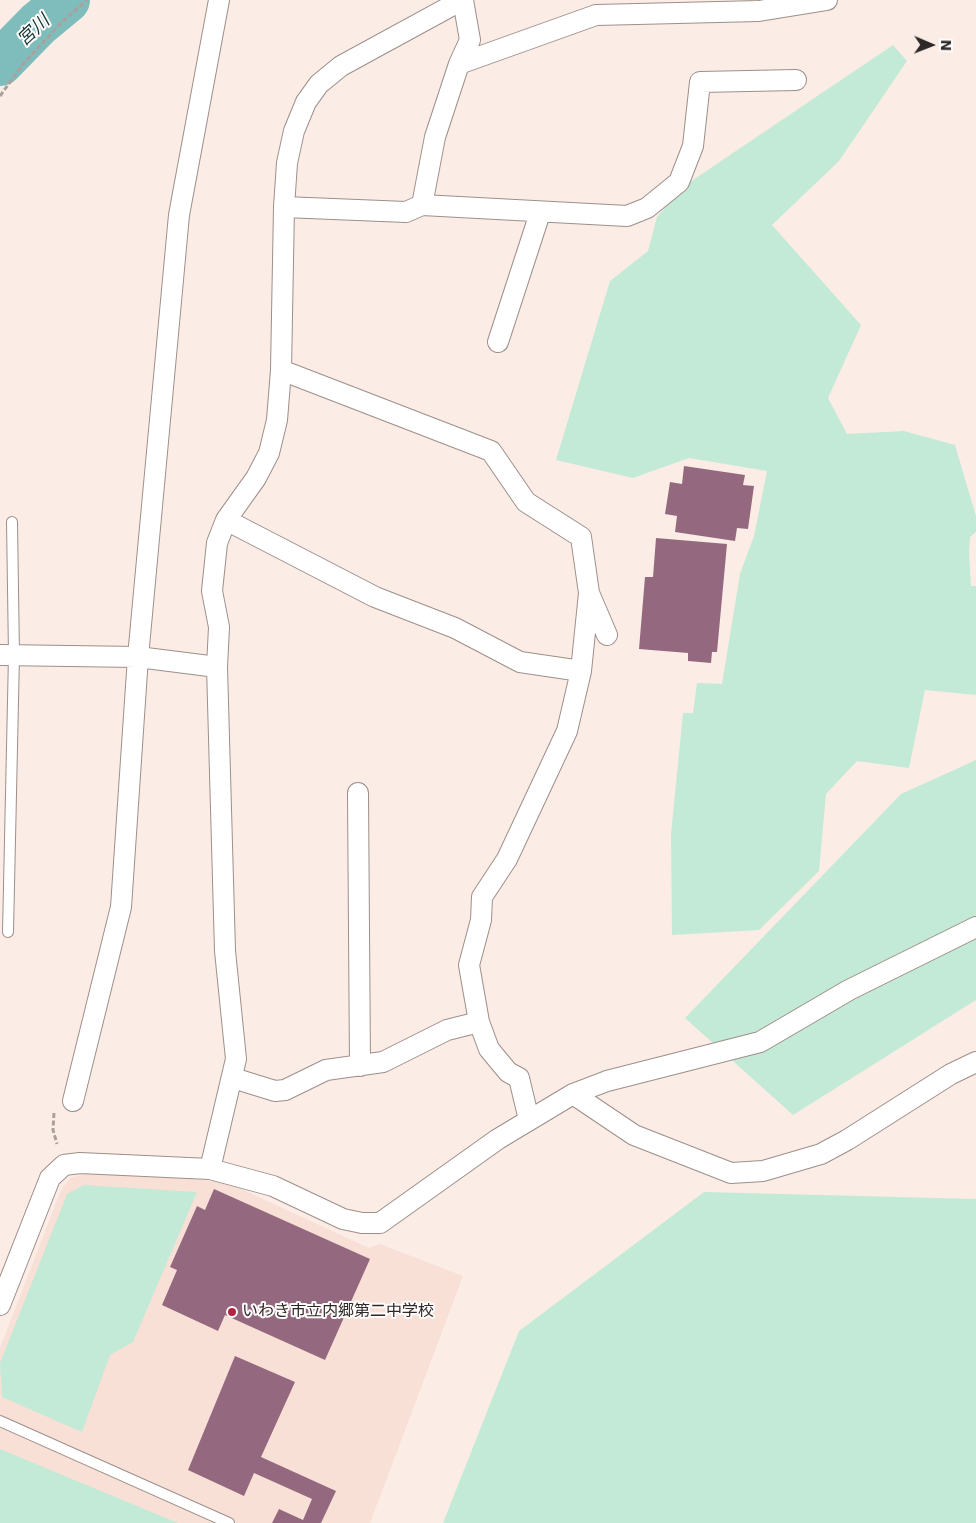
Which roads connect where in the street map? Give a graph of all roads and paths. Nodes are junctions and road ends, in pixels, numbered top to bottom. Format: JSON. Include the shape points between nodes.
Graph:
{"nodes":[{"id":1,"x":87,"y":0,"type":"edge"},
{"id":2,"x":220,"y":0,"type":"edge"},
{"id":3,"x":463,"y":0,"type":"edge"},
{"id":4,"x":827,"y":0,"type":"edge"},
{"id":5,"x":460,"y":64,"type":"junction"},
{"id":6,"x":796,"y":80,"type":"dead end"},
{"id":7,"x":0,"y":96,"type":"edge"},
{"id":8,"x":422,"y":205,"type":"junction"},
{"id":9,"x":284,"y":208,"type":"junction"},
{"id":10,"x":540,"y":213,"type":"junction"},
{"id":11,"x":498,"y":342,"type":"dead end"},
{"id":12,"x":281,"y":370,"type":"junction"},
{"id":13,"x":226,"y":520,"type":"junction"},
{"id":14,"x":12,"y":522,"type":"dead end"},
{"id":15,"x":589,"y":593,"type":"junction"},
{"id":16,"x":607,"y":635,"type":"dead end"},
{"id":17,"x":7,"y":655,"type":"edge"},
{"id":18,"x":138,"y":657,"type":"junction"},
{"id":19,"x":217,"y":667,"type":"junction"},
{"id":20,"x":581,"y":671,"type":"junction"},
{"id":21,"x":358,"y":793,"type":"dead end"},
{"id":22,"x":976,"y":926,"type":"edge"},
{"id":23,"x":8,"y":932,"type":"dead end"},
{"id":24,"x":479,"y":1022,"type":"junction"},
{"id":25,"x":976,"y":1062,"type":"edge"},
{"id":26,"x":360,"y":1066,"type":"junction"},
{"id":27,"x":233,"y":1078,"type":"junction"},
{"id":28,"x":574,"y":1094,"type":"junction"},
{"id":29,"x":73,"y":1100,"type":"dead end"},
{"id":30,"x":54,"y":1108,"type":"dead end"},
{"id":31,"x":527,"y":1113,"type":"junction"},
{"id":32,"x":53,"y":1130,"type":"dead end"},
{"id":33,"x":214,"y":1153,"type":"junction"},
{"id":34,"x":0,"y":1305,"type":"edge"},
{"id":35,"x":0,"y":1420,"type":"edge"},
{"id":36,"x":229,"y":1523,"type":"edge"}],
"edges":[{"from":1,"to":7,"type":"path","via":[[23,64]]},
{"from":2,"to":18,"type":"street","via":[[179,215]]},
{"from":3,"to":5,"type":"street","via":[[470,40]]},
{"from":3,"to":9,"type":"street","via":[[341,66],[319,84],[306,102],[294,131],[287,163]]},
{"from":4,"to":5,"type":"street","via":[[759,12],[596,15]]},
{"from":5,"to":8,"type":"street","via":[[435,137]]},
{"from":6,"to":10,"type":"street","via":[[700,82],[693,146],[679,182],[647,208],[627,216]]},
{"from":8,"to":9,"type":"street","via":[[406,212]]},
{"from":8,"to":10,"type":"street"},
{"from":9,"to":12,"type":"street"},
{"from":10,"to":11,"type":"street"},
{"from":12,"to":13,"type":"street","via":[[277,420],[269,453],[256,478]]},
{"from":12,"to":15,"type":"street","via":[[491,451],[526,502],[581,538]]},
{"from":13,"to":19,"type":"street","via":[[217,544],[212,591],[219,627]]},
{"from":13,"to":20,"type":"street","via":[[375,597],[455,628],[520,662]]},
{"from":14,"to":17,"type":"lane"},
{"from":15,"to":16,"type":"street"},
{"from":15,"to":20,"type":"street"},
{"from":17,"to":18,"type":"street"},
{"from":17,"to":23,"type":"lane"},
{"from":18,"to":19,"type":"street"},
{"from":18,"to":29,"type":"street","via":[[121,907]]},
{"from":19,"to":27,"type":"street","via":[[225,951],[236,1058]]},
{"from":20,"to":24,"type":"street","via":[[567,731],[507,859],[482,897],[481,920],[469,965]]},
{"from":21,"to":26,"type":"street"},
{"from":22,"to":28,"type":"street","via":[[849,990],[760,1042],[607,1082]]},
{"from":24,"to":26,"type":"street","via":[[447,1030],[383,1062]]},
{"from":24,"to":31,"type":"street","via":[[489,1049],[508,1072],[519,1078]]},
{"from":25,"to":28,"type":"street","via":[[821,1154],[763,1171],[731,1173],[634,1135]]},
{"from":26,"to":27,"type":"street","via":[[326,1070],[285,1090],[275,1091]]},
{"from":27,"to":33,"type":"street"},
{"from":28,"to":31,"type":"street"},
{"from":30,"to":32,"type":"path"},
{"from":31,"to":33,"type":"street","via":[[498,1139],[380,1223],[343,1219],[273,1186]]},
{"from":33,"to":34,"type":"street","via":[[64,1165],[50,1178]]},
{"from":35,"to":36,"type":"lane"}]}
